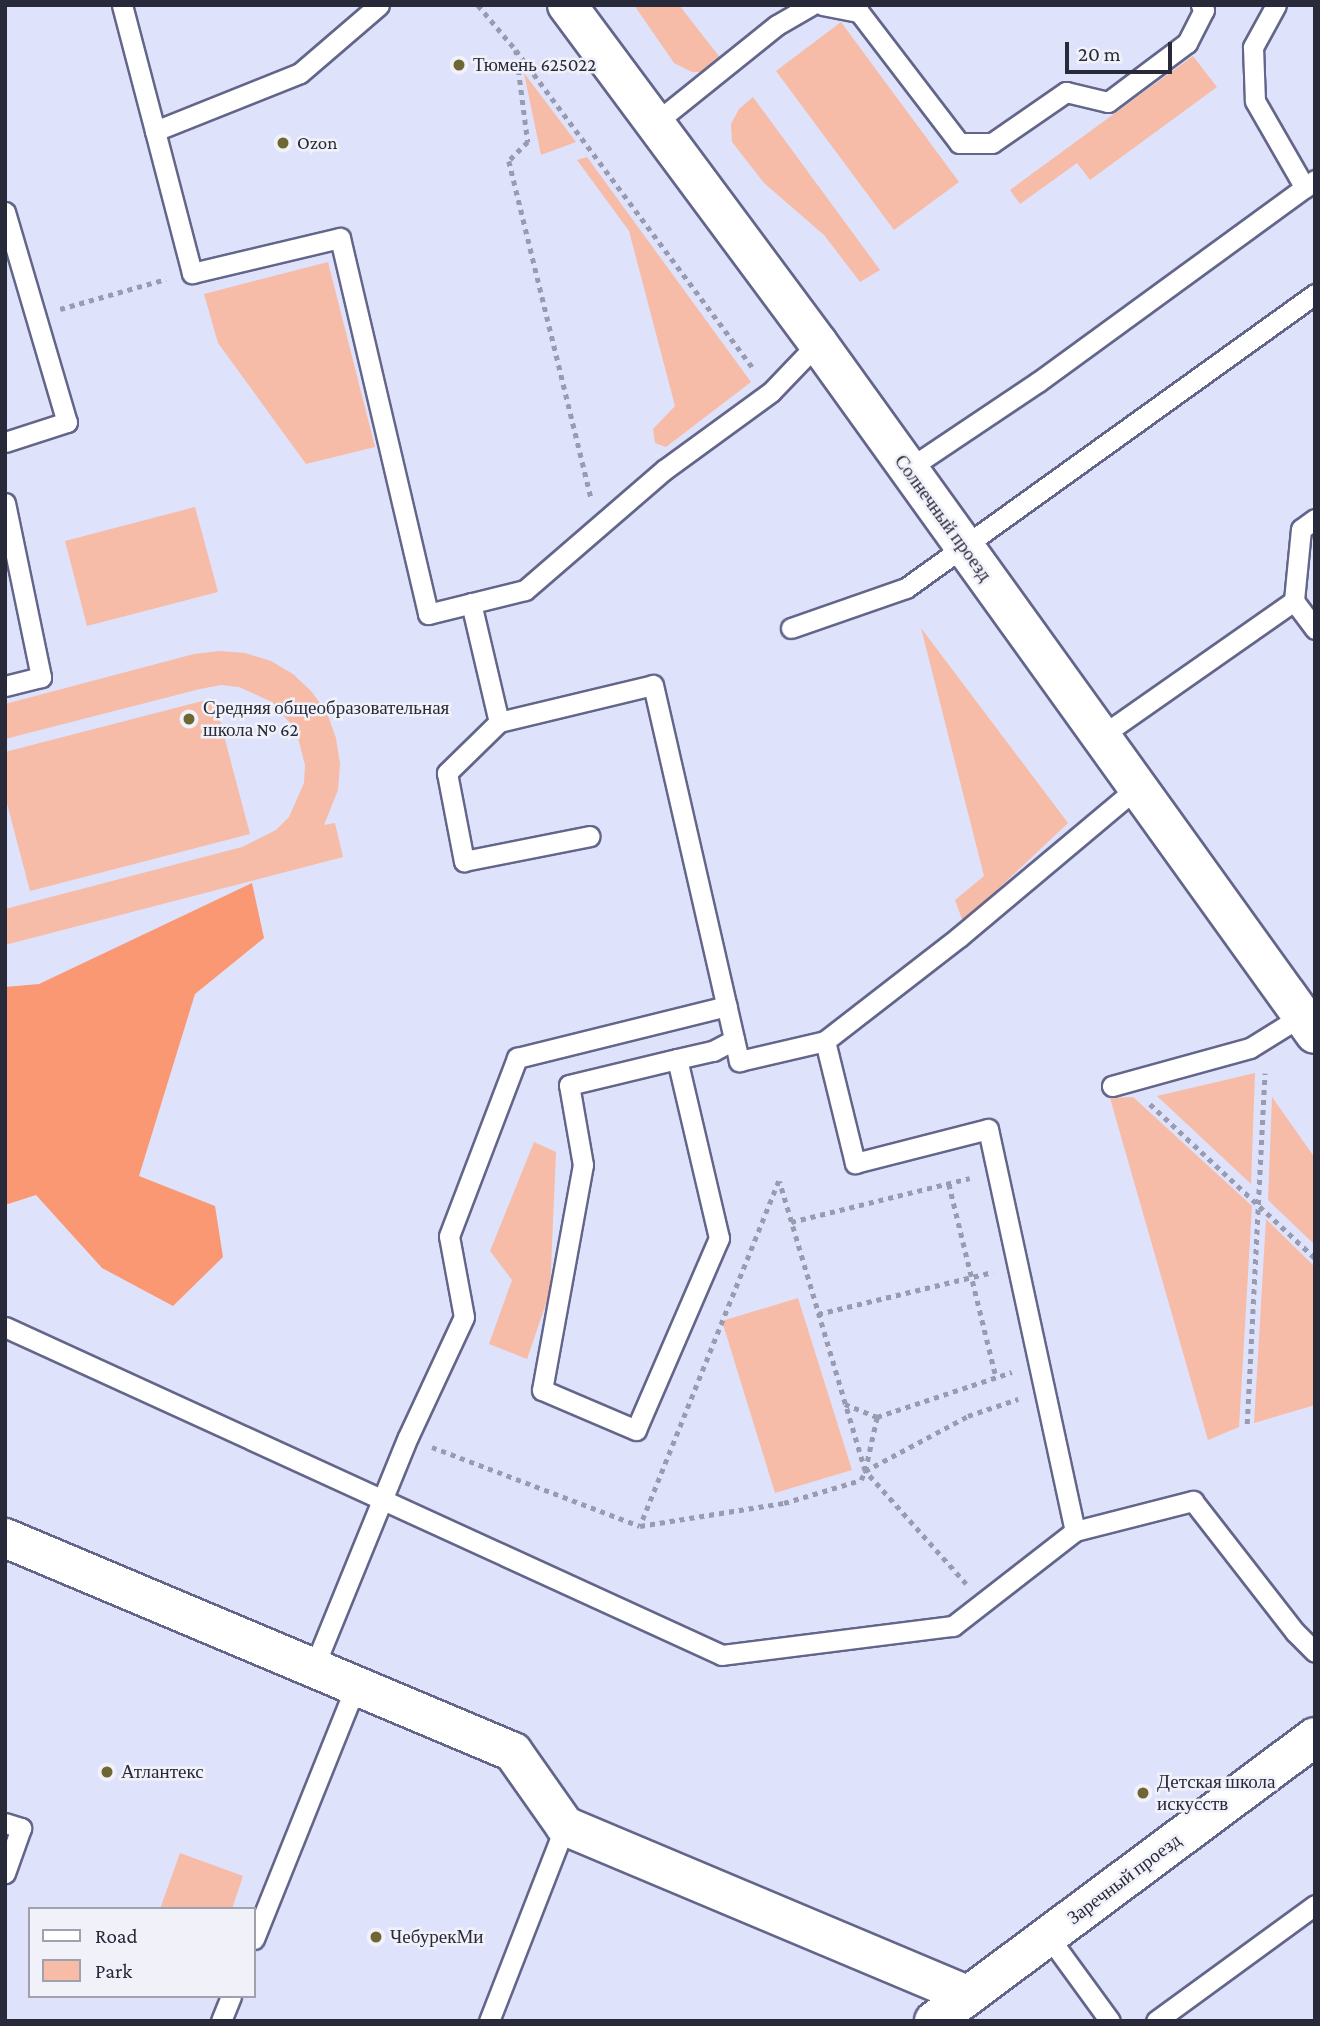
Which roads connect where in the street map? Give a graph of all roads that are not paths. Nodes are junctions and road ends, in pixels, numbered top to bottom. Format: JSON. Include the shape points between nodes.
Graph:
{"nodes":[{"id":1,"x":122,"y":5,"type":"edge"},
{"id":2,"x":379,"y":5,"type":"edge"},
{"id":3,"x":567,"y":5,"type":"edge"},
{"id":4,"x":811,"y":5,"type":"edge"},
{"id":5,"x":822,"y":5,"type":"edge"},
{"id":6,"x":1201,"y":5,"type":"edge"},
{"id":7,"x":1276,"y":5,"type":"edge"},
{"id":8,"x":655,"y":123,"type":"junction"},
{"id":9,"x":155,"y":131,"type":"junction"},
{"id":10,"x":1310,"y":184,"type":"edge"},
{"id":11,"x":5,"y":212,"type":"edge"},
{"id":12,"x":1315,"y":294,"type":"edge"},
{"id":13,"x":818,"y":342,"type":"junction"},
{"id":14,"x":5,"y":442,"type":"edge"},
{"id":15,"x":908,"y":469,"type":"junction"},
{"id":16,"x":5,"y":503,"type":"edge"},
{"id":17,"x":1315,"y":519,"type":"edge"},
{"id":18,"x":964,"y":547,"type":"junction"},
{"id":19,"x":1294,"y":601,"type":"junction"},
{"id":20,"x":471,"y":603,"type":"junction"},
{"id":21,"x":791,"y":628,"type":"dead end"},
{"id":22,"x":1315,"y":629,"type":"edge"},
{"id":23,"x":5,"y":686,"type":"edge"},
{"id":24,"x":499,"y":722,"type":"junction"},
{"id":25,"x":1101,"y":736,"type":"junction"},
{"id":26,"x":1138,"y":787,"type":"junction"},
{"id":27,"x":590,"y":836,"type":"dead end"},
{"id":28,"x":727,"y":1006,"type":"junction"},
{"id":29,"x":1310,"y":1019,"type":"edge"},
{"id":30,"x":734,"y":1040,"type":"junction"},
{"id":31,"x":825,"y":1041,"type":"junction"},
{"id":32,"x":677,"y":1059,"type":"junction"},
{"id":33,"x":1119,"y":1084,"type":"road end"},
{"id":34,"x":5,"y":1327,"type":"edge"},
{"id":35,"x":382,"y":1499,"type":"junction"},
{"id":36,"x":1075,"y":1531,"type":"junction"},
{"id":37,"x":5,"y":1538,"type":"edge"},
{"id":38,"x":1315,"y":1652,"type":"edge"},
{"id":39,"x":314,"y":1667,"type":"junction"},
{"id":40,"x":356,"y":1685,"type":"junction"},
{"id":41,"x":1315,"y":1737,"type":"edge"},
{"id":42,"x":5,"y":1823,"type":"edge"},
{"id":43,"x":565,"y":1826,"type":"junction"},
{"id":44,"x":5,"y":1873,"type":"edge"},
{"id":45,"x":1315,"y":1905,"type":"edge"},
{"id":46,"x":256,"y":1934,"type":"edge"},
{"id":47,"x":1048,"y":1936,"type":"junction"},
{"id":48,"x":968,"y":1995,"type":"junction"},
{"id":49,"x":229,"y":1998,"type":"edge"},
{"id":50,"x":221,"y":2021,"type":"edge"},
{"id":51,"x":489,"y":2021,"type":"edge"},
{"id":52,"x":934,"y":2021,"type":"edge"},
{"id":53,"x":1110,"y":2021,"type":"edge"},
{"id":54,"x":1156,"y":2021,"type":"edge"}],
"edges":[{"from":1,"to":9,"type":"lane"},
{"from":2,"to":9,"type":"lane","via":[[300,73]]},
{"from":3,"to":8,"type":"street","name":"Солнечный проезд"},
{"from":4,"to":8,"type":"lane","via":[[777,25]]},
{"from":5,"to":6,"type":"lane","via":[[859,12],[960,143],[992,143],[1066,92],[1108,102],[1186,43],[1204,10]]},
{"from":7,"to":10,"type":"lane","via":[[1253,47],[1255,101]]},
{"from":8,"to":13,"type":"street","name":"Солнечный проезд"},
{"from":9,"to":20,"type":"lane","via":[[192,273],[340,238],[428,614]]},
{"from":10,"to":15,"type":"lane","via":[[1038,382]]},
{"from":11,"to":14,"type":"lane","via":[[67,422]]},
{"from":12,"to":18,"type":"lane"},
{"from":13,"to":15,"type":"street","name":"Солнечный проезд"},
{"from":13,"to":20,"type":"lane","via":[[771,392],[664,470],[525,590]]},
{"from":15,"to":18,"type":"street","name":"Солнечный проезд"},
{"from":16,"to":23,"type":"lane","via":[[41,677]]},
{"from":17,"to":19,"type":"lane","via":[[1301,529]]},
{"from":18,"to":21,"type":"lane","via":[[906,588]]},
{"from":18,"to":25,"type":"street","name":"Солнечный проезд"},
{"from":19,"to":22,"type":"lane"},
{"from":19,"to":25,"type":"lane"},
{"from":20,"to":24,"type":"lane"},
{"from":24,"to":27,"type":"lane","via":[[447,773],[464,861]]},
{"from":24,"to":28,"type":"lane","via":[[653,685]]},
{"from":25,"to":26,"type":"street","name":"Солнечный проезд"},
{"from":26,"to":29,"type":"street","name":"Солнечный проезд"},
{"from":26,"to":31,"type":"lane","via":[[959,937]]},
{"from":28,"to":30,"type":"lane"},
{"from":28,"to":35,"type":"lane","via":[[517,1058],[449,1237],[464,1317]]},
{"from":29,"to":33,"type":"lane","via":[[1250,1048]]},
{"from":30,"to":31,"type":"lane","via":[[739,1061]]},
{"from":30,"to":32,"type":"lane","via":[[713,1051]]},
{"from":31,"to":36,"type":"lane","via":[[855,1163],[988,1129]]},
{"from":32,"to":32,"type":"lane","via":[[569,1085],[583,1165],[542,1390],[636,1430],[719,1238]]},
{"from":34,"to":35,"type":"lane"},
{"from":35,"to":36,"type":"lane","via":[[722,1654],[953,1626]]},
{"from":35,"to":39,"type":"lane"},
{"from":36,"to":38,"type":"lane","via":[[1194,1501]]},
{"from":37,"to":39,"type":"street"},
{"from":39,"to":40,"type":"street"},
{"from":40,"to":43,"type":"street","via":[[513,1752]]},
{"from":40,"to":46,"type":"lane"},
{"from":41,"to":47,"type":"street","name":"Заречный проезд"},
{"from":42,"to":44,"type":"lane","via":[[21,1828]]},
{"from":43,"to":48,"type":"street"},
{"from":43,"to":51,"type":"lane"},
{"from":45,"to":54,"type":"lane"},
{"from":47,"to":48,"type":"street","name":"Заречный проезд"},
{"from":47,"to":53,"type":"lane"},
{"from":48,"to":52,"type":"street","name":"Заречный проезд"},
{"from":49,"to":50,"type":"lane"}]}
